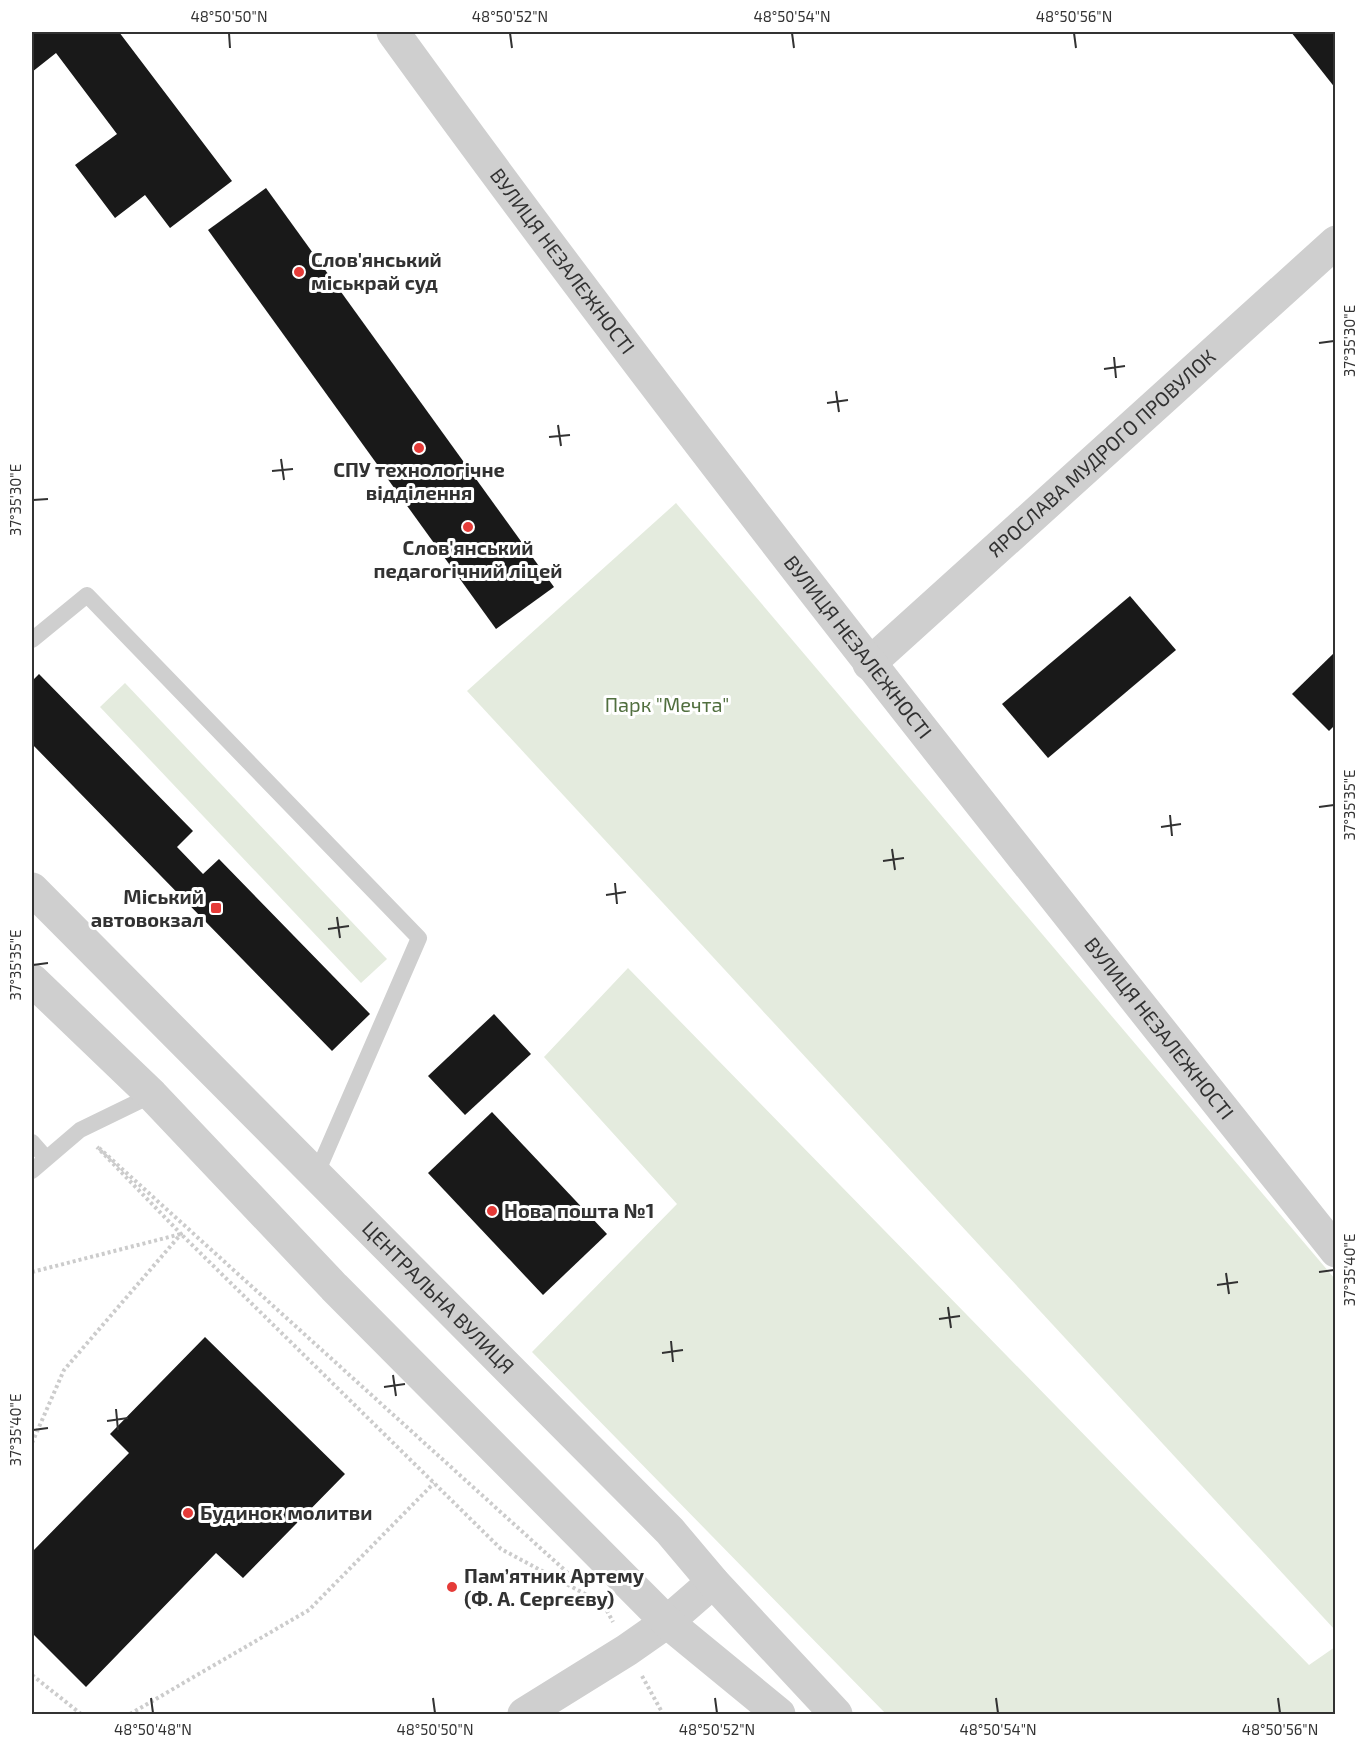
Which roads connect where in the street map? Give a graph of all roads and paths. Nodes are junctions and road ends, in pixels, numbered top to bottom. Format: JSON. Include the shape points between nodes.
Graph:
{"nodes":[{"id":1,"x":393,"y":32,"type":"edge"},
{"id":2,"x":1335,"y":242,"type":"edge"},
{"id":3,"x":32,"y":640,"type":"edge"},
{"id":4,"x":869,"y":664,"type":"junction"},
{"id":5,"x":32,"y":889,"type":"edge"},
{"id":6,"x":32,"y":980,"type":"edge"},
{"id":7,"x":152,"y":1095,"type":"junction"},
{"id":8,"x":80,"y":1130,"type":"junction"},
{"id":9,"x":32,"y":1142,"type":"edge"},
{"id":10,"x":46,"y":1158,"type":"junction"},
{"id":11,"x":32,"y":1171,"type":"edge"},
{"id":12,"x":316,"y":1175,"type":"junction"},
{"id":13,"x":181,"y":1234,"type":"junction"},
{"id":14,"x":1335,"y":1251,"type":"edge"},
{"id":15,"x":32,"y":1272,"type":"edge"},
{"id":16,"x":32,"y":1443,"type":"edge"},
{"id":17,"x":434,"y":1483,"type":"junction"},
{"id":18,"x":713,"y":1582,"type":"junction"},
{"id":19,"x":667,"y":1622,"type":"junction"},
{"id":20,"x":32,"y":1675,"type":"edge"},
{"id":21,"x":81,"y":1714,"type":"edge"},
{"id":22,"x":130,"y":1714,"type":"edge"},
{"id":23,"x":524,"y":1714,"type":"edge"},
{"id":24,"x":779,"y":1714,"type":"edge"},
{"id":25,"x":836,"y":1714,"type":"edge"}],
"edges":[{"from":1,"to":4,"type":"street","name":"ВУЛИЦЯ НЕЗАЛЕЖНОСТІ","via":[[514,199]]},
{"from":2,"to":4,"type":"street","name":"ЯРОСЛАВА МУДРОГО ПРОВУЛОК"},
{"from":3,"to":12,"type":"lane","via":[[87,595],[419,938]]},
{"from":4,"to":14,"type":"street","name":"ВУЛИЦЯ НЕЗАЛЕЖНОСТІ"},
{"from":5,"to":12,"type":"street","name":"ЦЕНТРАЛЬНА ВУЛИЦЯ"},
{"from":6,"to":7,"type":"street"},
{"from":7,"to":8,"type":"lane"},
{"from":7,"to":19,"type":"street","via":[[334,1287]]},
{"from":8,"to":10,"type":"lane"},
{"from":8,"to":13,"type":"path"},
{"from":8,"to":17,"type":"path","via":[[603,1604],[501,1549]]},
{"from":9,"to":10,"type":"lane"},
{"from":10,"to":11,"type":"lane"},
{"from":12,"to":18,"type":"street","name":"ЦЕНТРАЛЬНА ВУЛИЦЯ","via":[[670,1531]]},
{"from":13,"to":15,"type":"path"},
{"from":13,"to":16,"type":"path","via":[[64,1371]]},
{"from":13,"to":17,"type":"path"},
{"from":17,"to":22,"type":"path","via":[[309,1610]]},
{"from":18,"to":19,"type":"street"},
{"from":18,"to":25,"type":"street","name":"ЦЕНТРАЛЬНА ВУЛИЦЯ"},
{"from":19,"to":23,"type":"street"},
{"from":19,"to":24,"type":"street"},
{"from":20,"to":21,"type":"path"}]}
